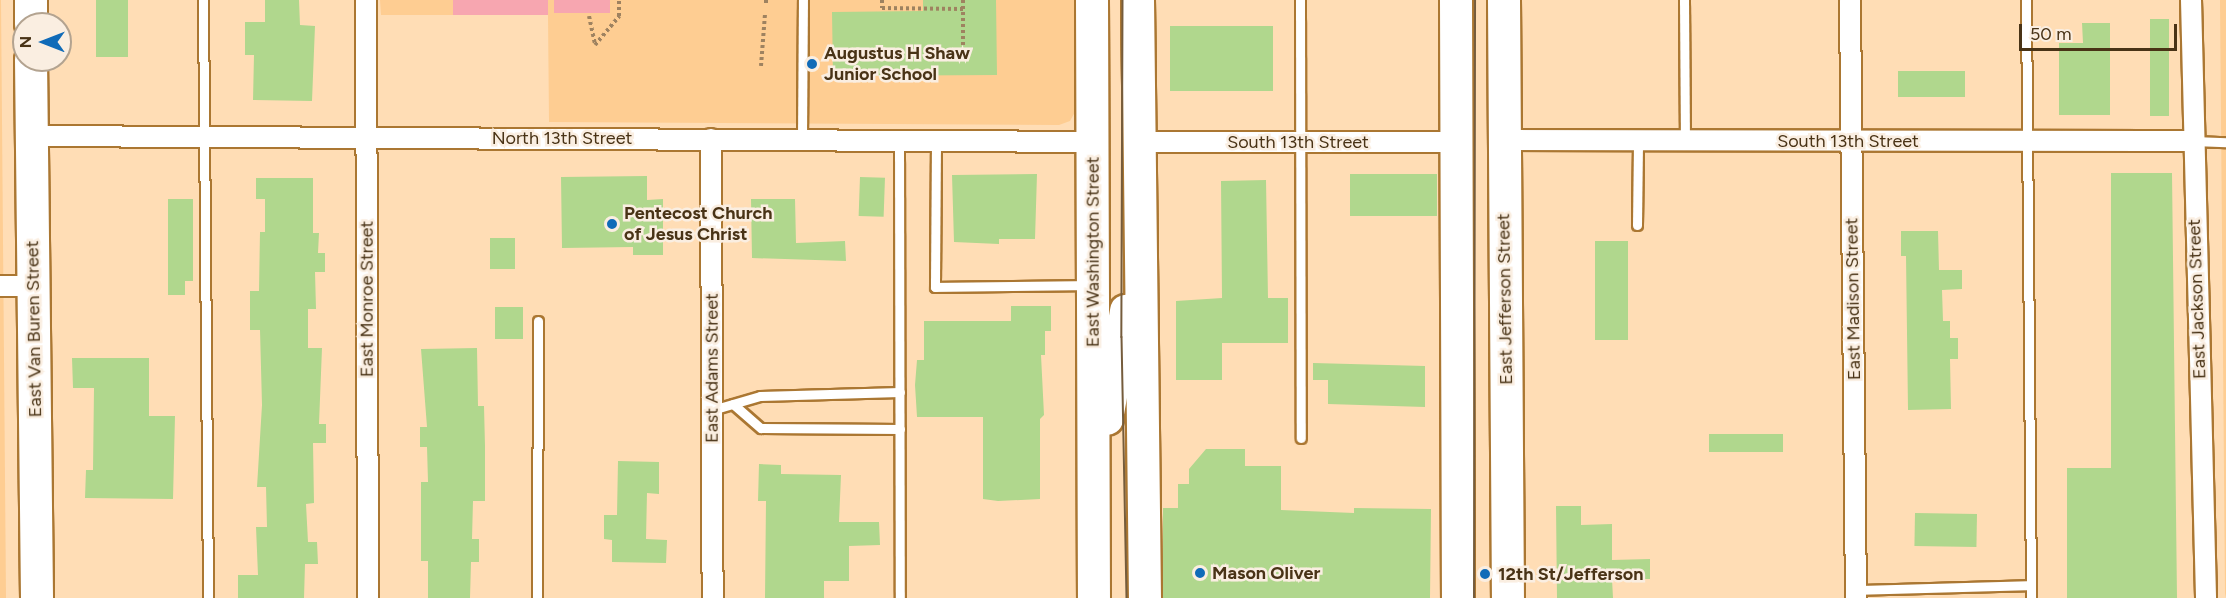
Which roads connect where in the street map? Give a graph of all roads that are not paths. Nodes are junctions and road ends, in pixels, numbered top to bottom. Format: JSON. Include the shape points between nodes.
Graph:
{"nodes":[{"id":1,"x":203,"y":0,"type":"edge"},
{"id":2,"x":366,"y":0,"type":"edge"},
{"id":3,"x":803,"y":0,"type":"edge"},
{"id":4,"x":1092,"y":0,"type":"edge"},
{"id":5,"x":1138,"y":0,"type":"edge"},
{"id":6,"x":1300,"y":0,"type":"edge"},
{"id":7,"x":1456,"y":0,"type":"edge"},
{"id":8,"x":1464,"y":0,"type":"edge"},
{"id":9,"x":1504,"y":0,"type":"edge"},
{"id":10,"x":1684,"y":0,"type":"edge"},
{"id":11,"x":1850,"y":0,"type":"edge"},
{"id":12,"x":2026,"y":0,"type":"edge"},
{"id":13,"x":2192,"y":0,"type":"edge"},
{"id":14,"x":1456,"y":37,"type":"junction"},
{"id":15,"x":31,"y":72,"type":"edge"},
{"id":16,"x":31,"y":136,"type":"junction"},
{"id":17,"x":203,"y":137,"type":"junction"},
{"id":18,"x":367,"y":138,"type":"junction"},
{"id":19,"x":711,"y":139,"type":"junction"},
{"id":20,"x":802,"y":139,"type":"junction"},
{"id":21,"x":1503,"y":140,"type":"junction"},
{"id":22,"x":899,"y":141,"type":"junction"},
{"id":23,"x":936,"y":141,"type":"junction"},
{"id":24,"x":1638,"y":141,"type":"junction"},
{"id":25,"x":1685,"y":141,"type":"junction"},
{"id":26,"x":1851,"y":141,"type":"junction"},
{"id":27,"x":2026,"y":141,"type":"junction"},
{"id":28,"x":2193,"y":141,"type":"junction"},
{"id":29,"x":1093,"y":142,"type":"junction"},
{"id":30,"x":1140,"y":142,"type":"junction"},
{"id":31,"x":1300,"y":142,"type":"junction"},
{"id":32,"x":1456,"y":142,"type":"junction"},
{"id":33,"x":2226,"y":142,"type":"edge"},
{"id":34,"x":1637,"y":225,"type":"dead end"},
{"id":35,"x":1138,"y":233,"type":"junction"},
{"id":36,"x":1093,"y":285,"type":"junction"},
{"id":37,"x":0,"y":286,"type":"edge"},
{"id":38,"x":34,"y":286,"type":"junction"},
{"id":39,"x":538,"y":321,"type":"dead end"},
{"id":40,"x":900,"y":392,"type":"junction"},
{"id":41,"x":733,"y":404,"type":"junction"},
{"id":42,"x":712,"y":410,"type":"junction"},
{"id":43,"x":900,"y":429,"type":"junction"},
{"id":44,"x":1301,"y":438,"type":"dead end"},
{"id":45,"x":1092,"y":505,"type":"junction"},
{"id":46,"x":2031,"y":585,"type":"junction"},
{"id":47,"x":1856,"y":594,"type":"edge"},
{"id":48,"x":37,"y":598,"type":"edge"},
{"id":49,"x":208,"y":598,"type":"edge"},
{"id":50,"x":368,"y":598,"type":"edge"},
{"id":51,"x":537,"y":598,"type":"edge"},
{"id":52,"x":713,"y":598,"type":"edge"},
{"id":53,"x":900,"y":598,"type":"edge"},
{"id":54,"x":1094,"y":598,"type":"edge"},
{"id":55,"x":1145,"y":598,"type":"edge"},
{"id":56,"x":1458,"y":598,"type":"edge"},
{"id":57,"x":1508,"y":598,"type":"edge"},
{"id":58,"x":2031,"y":598,"type":"edge"},
{"id":59,"x":2206,"y":598,"type":"edge"}],
"edges":[{"from":1,"to":17,"type":"lane"},
{"from":2,"to":18,"type":"street","name":"East Monroe Street"},
{"from":3,"to":20,"type":"lane"},
{"from":4,"to":29,"type":"main road","name":"East Washington Street"},
{"from":5,"to":30,"type":"main road","name":"East Washington Street"},
{"from":6,"to":31,"type":"lane"},
{"from":7,"to":14,"type":"main road"},
{"from":8,"to":14,"type":"main road"},
{"from":9,"to":21,"type":"main road","name":"East Jefferson Street"},
{"from":10,"to":25,"type":"lane"},
{"from":11,"to":26,"type":"street","name":"East Madison Street"},
{"from":12,"to":27,"type":"lane"},
{"from":13,"to":28,"type":"street","name":"East Jackson Street"},
{"from":14,"to":32,"type":"main road"},
{"from":15,"to":16,"type":"main road","name":"East Van Buren Street"},
{"from":16,"to":17,"type":"street","name":"North 13th Street"},
{"from":16,"to":38,"type":"main road","name":"East Van Buren Street"},
{"from":17,"to":18,"type":"street","name":"North 13th Street"},
{"from":17,"to":49,"type":"lane"},
{"from":18,"to":19,"type":"street","name":"North 13th Street"},
{"from":18,"to":50,"type":"street","name":"East Monroe Street"},
{"from":19,"to":20,"type":"street","name":"North 13th Street"},
{"from":19,"to":42,"type":"street","name":"East Adams Street"},
{"from":20,"to":22,"type":"street","name":"North 13th Street"},
{"from":21,"to":24,"type":"street","name":"South 13th Street"},
{"from":21,"to":57,"type":"main road","name":"East Jefferson Street"},
{"from":22,"to":23,"type":"street","name":"North 13th Street"},
{"from":22,"to":40,"type":"lane"},
{"from":23,"to":29,"type":"street","name":"North 13th Street"},
{"from":23,"to":36,"type":"lane","via":[[935,287]]},
{"from":24,"to":25,"type":"street","name":"South 13th Street"},
{"from":24,"to":34,"type":"lane"},
{"from":25,"to":26,"type":"street","name":"South 13th Street"},
{"from":26,"to":27,"type":"street","name":"South 13th Street"},
{"from":26,"to":47,"type":"street","name":"East Madison Street"},
{"from":27,"to":28,"type":"street","name":"South 13th Street"},
{"from":27,"to":46,"type":"lane"},
{"from":28,"to":33,"type":"lane"},
{"from":28,"to":59,"type":"street","name":"East Jackson Street"},
{"from":29,"to":36,"type":"main road","name":"East Washington Street"},
{"from":30,"to":31,"type":"street","name":"South 13th Street"},
{"from":30,"to":35,"type":"main road","name":"East Washington Street"},
{"from":31,"to":32,"type":"street","name":"South 13th Street"},
{"from":31,"to":44,"type":"lane"},
{"from":32,"to":56,"type":"main road"},
{"from":35,"to":45,"type":"main road","name":"East Washington Street"},
{"from":35,"to":55,"type":"main road","name":"East Washington Street"},
{"from":36,"to":45,"type":"main road","name":"East Washington Street"},
{"from":37,"to":38,"type":"street"},
{"from":38,"to":48,"type":"main road","name":"East Van Buren Street"},
{"from":39,"to":51,"type":"lane"},
{"from":40,"to":41,"type":"lane","via":[[760,396]]},
{"from":40,"to":43,"type":"lane"},
{"from":41,"to":42,"type":"lane"},
{"from":41,"to":43,"type":"lane","via":[[761,428]]},
{"from":42,"to":52,"type":"street","name":"East Adams Street"},
{"from":43,"to":53,"type":"lane"},
{"from":45,"to":54,"type":"main road","name":"East Washington Street"},
{"from":46,"to":47,"type":"lane"},
{"from":46,"to":58,"type":"lane"}]}
